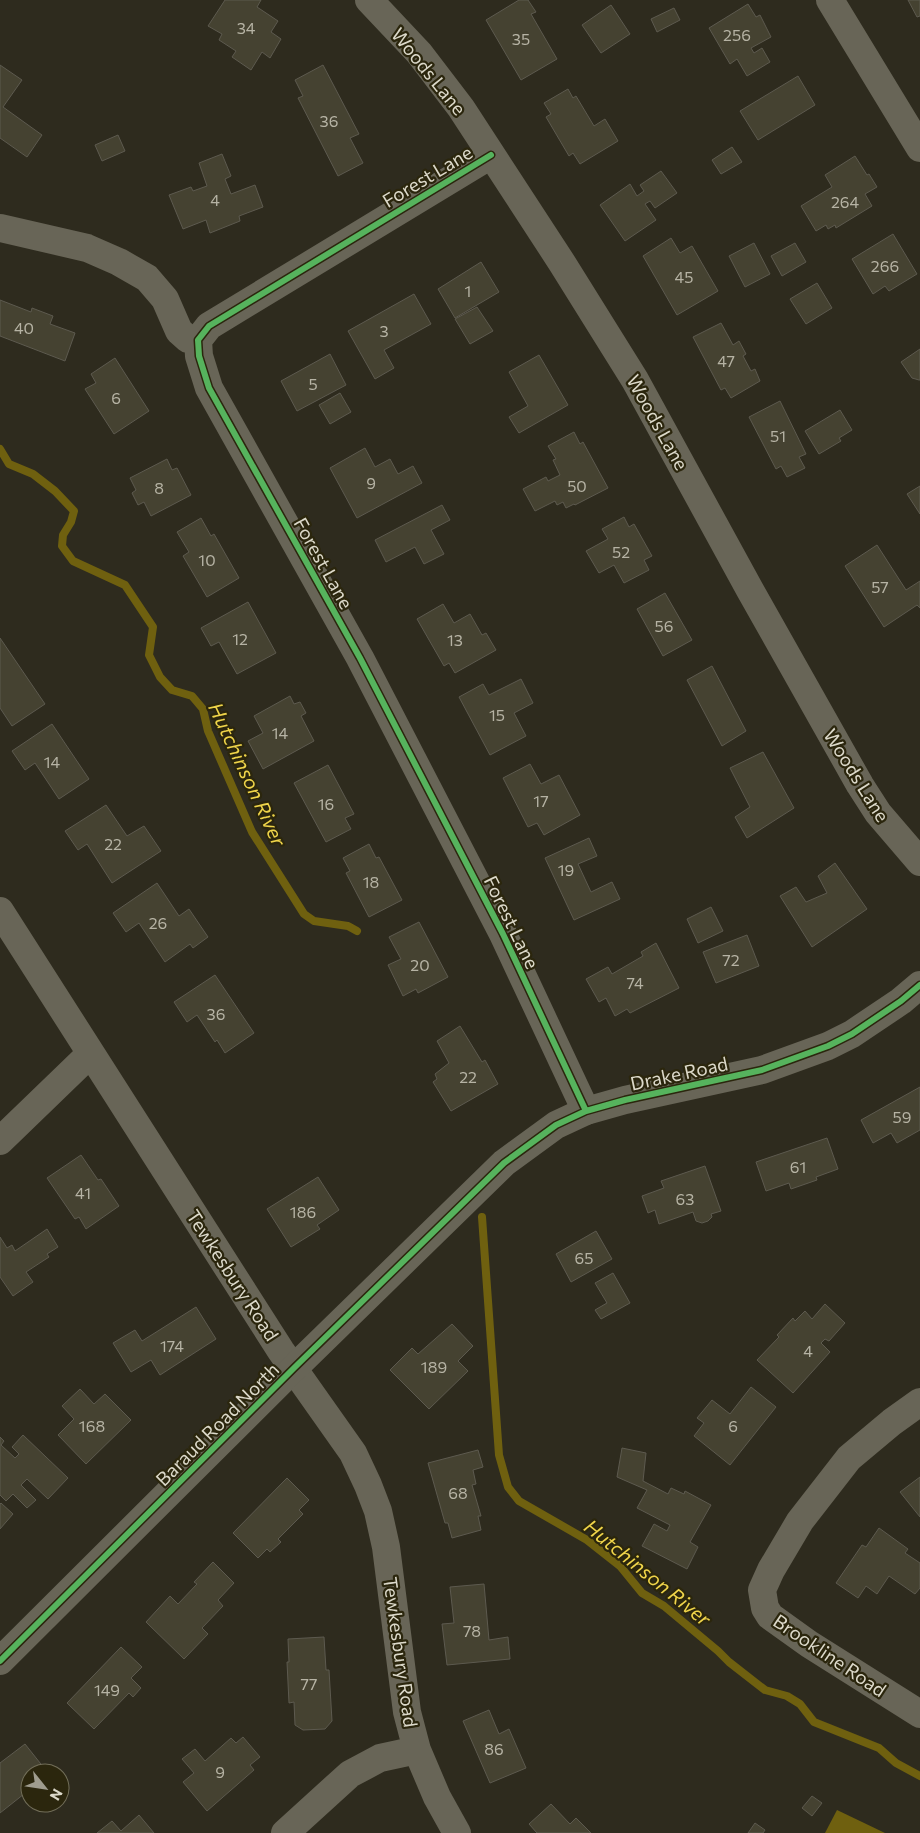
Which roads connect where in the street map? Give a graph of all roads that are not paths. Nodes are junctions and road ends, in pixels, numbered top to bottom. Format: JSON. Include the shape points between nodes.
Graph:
{"nodes":[{"id":1,"x":369,"y":0,"type":"edge"},
{"id":2,"x":830,"y":0,"type":"edge"},
{"id":3,"x":920,"y":148,"type":"edge"},
{"id":4,"x":491,"y":155,"type":"junction"},
{"id":5,"x":0,"y":228,"type":"edge"},
{"id":6,"x":198,"y":340,"type":"junction"},
{"id":7,"x":920,"y":862,"type":"edge"},
{"id":8,"x":0,"y":912,"type":"edge"},
{"id":9,"x":920,"y":985,"type":"edge"},
{"id":10,"x":90,"y":1054,"type":"junction"},
{"id":11,"x":586,"y":1111,"type":"junction"},
{"id":12,"x":0,"y":1141,"type":"edge"},
{"id":13,"x":455,"y":1208,"type":"joint"},
{"id":14,"x":294,"y":1368,"type":"junction"},
{"id":15,"x":920,"y":1402,"type":"edge"},
{"id":16,"x":0,"y":1662,"type":"edge"},
{"id":17,"x":920,"y":1714,"type":"edge"},
{"id":18,"x":417,"y":1750,"type":"junction"},
{"id":19,"x":285,"y":1833,"type":"edge"},
{"id":20,"x":457,"y":1833,"type":"edge"}],
"edges":[{"from":1,"to":4,"type":"street","name":"Woods Lane","via":[[419,53],[461,108]]},
{"from":2,"to":3,"type":"street"},
{"from":4,"to":6,"type":"street","name":"Forest Lane","via":[[209,326]]},
{"from":4,"to":7,"type":"street","name":"Woods Lane","via":[[635,380],[860,785],[878,813]]},
{"from":5,"to":6,"type":"street","via":[[87,248],[133,270],[147,278],[166,298],[179,330],[188,338]]},
{"from":6,"to":11,"type":"street","name":"Forest Lane","via":[[199,356],[209,388],[369,675],[502,934]]},
{"from":8,"to":10,"type":"street","name":"Tewkesbury Road"},
{"from":9,"to":11,"type":"street","name":"Drake Road","via":[[902,1001],[828,1046],[762,1070]]},
{"from":10,"to":12,"type":"street"},
{"from":10,"to":14,"type":"street","name":"Tewkesbury Road"},
{"from":11,"to":13,"type":"street","name":"Drake Road","via":[[556,1125],[504,1163]]},
{"from":13,"to":14,"type":"street","name":"Baraud Road North"},
{"from":14,"to":16,"type":"street","name":"Baraud Road North"},
{"from":14,"to":18,"type":"street","name":"Tewkesbury Road","via":[[353,1454],[378,1511],[386,1547],[407,1712]]},
{"from":15,"to":17,"type":"street","name":"Brookline Road","via":[[849,1458],[800,1520],[762,1590],[770,1616]]},
{"from":18,"to":19,"type":"street","via":[[380,1758],[350,1774]]},
{"from":18,"to":20,"type":"street","name":"Tewkesbury Road","via":[[436,1796]]}]}
